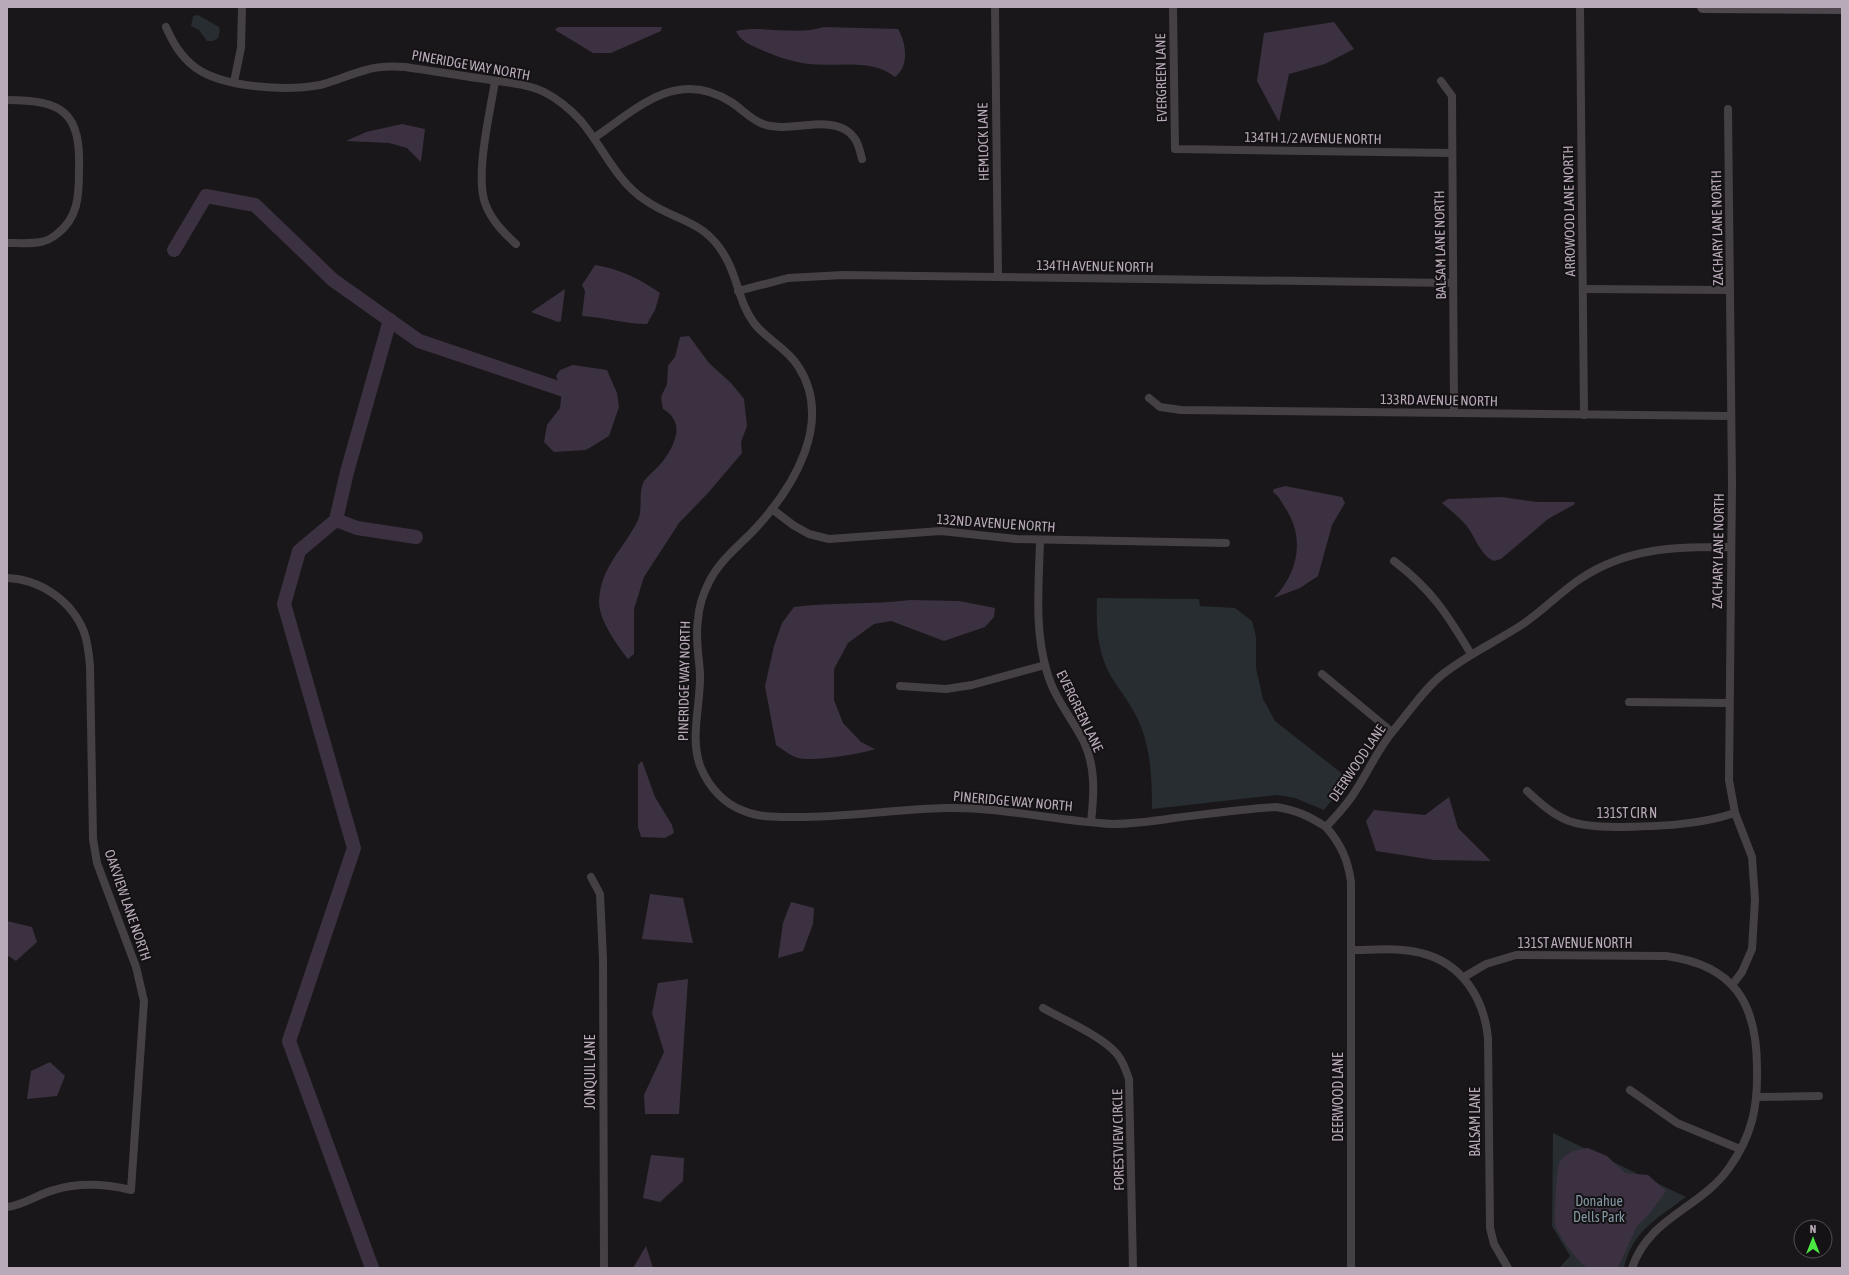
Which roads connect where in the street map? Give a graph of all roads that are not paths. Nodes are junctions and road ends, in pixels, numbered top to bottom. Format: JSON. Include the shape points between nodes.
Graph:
{"nodes":[{"id":1,"x":242,"y":7,"type":"edge"},
{"id":2,"x":995,"y":7,"type":"edge"},
{"id":3,"x":1173,"y":7,"type":"edge"},
{"id":4,"x":1580,"y":7,"type":"edge"},
{"id":5,"x":1703,"y":7,"type":"edge"},
{"id":6,"x":1842,"y":8,"type":"edge"},
{"id":7,"x":166,"y":27,"type":"dead end"},
{"id":8,"x":495,"y":81,"type":"junction"},
{"id":9,"x":1441,"y":81,"type":"dead end"},
{"id":10,"x":234,"y":82,"type":"junction"},
{"id":11,"x":7,"y":100,"type":"edge"},
{"id":12,"x":1728,"y":109,"type":"dead end"},
{"id":13,"x":594,"y":138,"type":"junction"},
{"id":14,"x":1175,"y":149,"type":"joint"},
{"id":15,"x":1451,"y":153,"type":"junction"},
{"id":16,"x":862,"y":159,"type":"dead end"},
{"id":17,"x":7,"y":243,"type":"edge"},
{"id":18,"x":516,"y":244,"type":"dead end"},
{"id":19,"x":998,"y":277,"type":"junction"},
{"id":20,"x":1453,"y":283,"type":"junction"},
{"id":21,"x":1583,"y":289,"type":"junction"},
{"id":22,"x":1730,"y":290,"type":"junction"},
{"id":23,"x":738,"y":291,"type":"junction"},
{"id":24,"x":1149,"y":398,"type":"dead end"},
{"id":25,"x":1454,"y":413,"type":"junction"},
{"id":26,"x":1584,"y":415,"type":"junction"},
{"id":27,"x":1731,"y":416,"type":"junction"},
{"id":28,"x":772,"y":509,"type":"junction"},
{"id":29,"x":1040,"y":540,"type":"junction"},
{"id":30,"x":1226,"y":542,"type":"dead end"},
{"id":31,"x":1731,"y":547,"type":"junction"},
{"id":32,"x":1394,"y":561,"type":"dead end"},
{"id":33,"x":7,"y":578,"type":"edge"},
{"id":34,"x":1471,"y":654,"type":"junction"},
{"id":35,"x":1045,"y":665,"type":"junction"},
{"id":36,"x":1322,"y":674,"type":"dead end"},
{"id":37,"x":900,"y":686,"type":"dead end"},
{"id":38,"x":1628,"y":702,"type":"dead end"},
{"id":39,"x":1729,"y":703,"type":"junction"},
{"id":40,"x":1392,"y":732,"type":"junction"},
{"id":41,"x":1527,"y":791,"type":"dead end"},
{"id":42,"x":1735,"y":814,"type":"junction"},
{"id":43,"x":1091,"y":822,"type":"junction"},
{"id":44,"x":1326,"y":827,"type":"junction"},
{"id":45,"x":591,"y":877,"type":"dead end"},
{"id":46,"x":1351,"y":950,"type":"junction"},
{"id":47,"x":1464,"y":977,"type":"junction"},
{"id":48,"x":1732,"y":985,"type":"junction"},
{"id":49,"x":1043,"y":1008,"type":"dead end"},
{"id":50,"x":1630,"y":1090,"type":"dead end"},
{"id":51,"x":1758,"y":1096,"type":"junction"},
{"id":52,"x":1819,"y":1096,"type":"dead end"},
{"id":53,"x":1740,"y":1149,"type":"junction"},
{"id":54,"x":7,"y":1206,"type":"edge"},
{"id":55,"x":604,"y":1268,"type":"edge"},
{"id":56,"x":1133,"y":1268,"type":"edge"},
{"id":57,"x":1351,"y":1268,"type":"edge"},
{"id":58,"x":1508,"y":1268,"type":"edge"},
{"id":59,"x":1632,"y":1268,"type":"edge"}],
"edges":[{"from":1,"to":10,"type":"street","via":[[241,48]]},
{"from":2,"to":19,"type":"street","name":"HEMLOCK LANE"},
{"from":3,"to":14,"type":"street","name":"EVERGREEN LANE"},
{"from":4,"to":21,"type":"street","name":"ARROWOOD LANE NORTH"},
{"from":5,"to":6,"type":"street"},
{"from":7,"to":10,"type":"street","name":"PINERIDGE WAY NORTH","via":[[180,53],[197,68],[209,76]]},
{"from":8,"to":10,"type":"street","name":"PINERIDGE WAY NORTH","via":[[390,66],[302,88],[270,88]]},
{"from":8,"to":13,"type":"street","name":"PINERIDGE WAY NORTH","via":[[542,91],[562,102]]},
{"from":8,"to":18,"type":"street","via":[[482,166],[482,189],[490,216]]},
{"from":9,"to":15,"type":"street","name":"BALSAM LANE NORTH","via":[[1452,96]]},
{"from":11,"to":17,"type":"street","via":[[30,100],[56,108],[74,126],[80,150],[79,196],[72,219],[64,229],[42,242]]},
{"from":12,"to":22,"type":"street","name":"ZACHARY LANE NORTH"},
{"from":13,"to":16,"type":"street","via":[[654,98],[678,90],[694,89],[718,95],[750,117],[776,127],[832,124],[844,128],[858,142]]},
{"from":13,"to":23,"type":"street","name":"PINERIDGE WAY NORTH","via":[[630,189],[662,210],[692,222],[717,244],[726,258]]},
{"from":14,"to":15,"type":"street","name":"134TH 1/2 AVENUE NORTH"},
{"from":15,"to":20,"type":"street","name":"BALSAM LANE NORTH"},
{"from":19,"to":20,"type":"street","name":"134TH AVENUE NORTH"},
{"from":19,"to":23,"type":"street","name":"134TH AVENUE NORTH","via":[[812,275],[763,283]]},
{"from":20,"to":25,"type":"street","name":"BALSAM LANE NORTH"},
{"from":21,"to":22,"type":"street"},
{"from":21,"to":26,"type":"street","name":"ARROWOOD LANE NORTH"},
{"from":22,"to":27,"type":"street","name":"ZACHARY LANE NORTH"},
{"from":23,"to":28,"type":"street","name":"PINERIDGE WAY NORTH","via":[[742,304],[758,328],[788,353],[801,370],[812,404],[812,427],[805,453]]},
{"from":24,"to":25,"type":"street","name":"133RD AVENUE NORTH","via":[[1160,407],[1181,410]]},
{"from":25,"to":26,"type":"street","name":"133RD AVENUE NORTH"},
{"from":26,"to":27,"type":"street","name":"133RD AVENUE NORTH"},
{"from":27,"to":31,"type":"street","name":"ZACHARY LANE NORTH"},
{"from":28,"to":29,"type":"street","name":"132ND AVENUE NORTH","via":[[809,534],[829,539],[941,531]]},
{"from":28,"to":43,"type":"street","name":"PINERIDGE WAY NORTH","via":[[714,572],[698,614],[700,688],[697,751],[706,778],[717,793],[742,811],[775,817],[853,816],[952,808]]},
{"from":29,"to":30,"type":"street","name":"132ND AVENUE NORTH"},
{"from":29,"to":35,"type":"street","name":"EVERGREEN LANE","via":[[1039,628]]},
{"from":31,"to":34,"type":"street","name":"DEERWOOD LANE","via":[[1678,547],[1653,550],[1632,554],[1605,565],[1579,579],[1521,626]]},
{"from":31,"to":39,"type":"street","name":"ZACHARY LANE NORTH"},
{"from":32,"to":34,"type":"street","via":[[1432,594]]},
{"from":33,"to":54,"type":"street","name":"OAKVIEW LANE NORTH","via":[[19,578],[51,592],[64,602],[84,631],[88,647],[93,839],[97,863],[136,967],[144,1001],[131,1190],[93,1184],[78,1185],[53,1190]]},
{"from":34,"to":40,"type":"street","name":"DEERWOOD LANE","via":[[1442,675]]},
{"from":35,"to":37,"type":"street","via":[[972,685],[946,689]]},
{"from":35,"to":43,"type":"street","name":"EVERGREEN LANE","via":[[1054,692],[1089,756],[1094,792]]},
{"from":36,"to":40,"type":"street"},
{"from":38,"to":39,"type":"street"},
{"from":39,"to":42,"type":"street","name":"ZACHARY LANE NORTH","via":[[1729,780]]},
{"from":40,"to":44,"type":"street","name":"DEERWOOD LANE","via":[[1373,759],[1356,791]]},
{"from":41,"to":42,"type":"street","name":"131ST CIR N","via":[[1569,821],[1602,827],[1676,826]]},
{"from":42,"to":48,"type":"street","name":"ZACHARY LANE NORTH","via":[[1753,863],[1754,934],[1748,960]]},
{"from":43,"to":44,"type":"street","name":"PINERIDGE WAY NORTH","via":[[1138,823],[1276,807],[1310,816]]},
{"from":44,"to":46,"type":"street","name":"DEERWOOD LANE","via":[[1342,848],[1349,870]]},
{"from":45,"to":55,"type":"street","name":"JONQUIL LANE","via":[[600,894]]},
{"from":46,"to":47,"type":"street","via":[[1420,952],[1436,958]]},
{"from":46,"to":57,"type":"street","name":"DEERWOOD LANE"},
{"from":47,"to":48,"type":"street","name":"131ST AVENUE NORTH","via":[[1486,964],[1516,955],[1666,956],[1685,958],[1702,964]]},
{"from":47,"to":58,"type":"street","name":"BALSAM LANE","via":[[1481,1006],[1486,1022],[1489,1217],[1494,1244]]},
{"from":48,"to":51,"type":"street","via":[[1743,999],[1756,1034]]},
{"from":49,"to":56,"type":"street","name":"FORESTVIEW CIRCLE","via":[[1106,1044],[1121,1060],[1130,1079]]},
{"from":50,"to":53,"type":"street","via":[[1677,1123]]},
{"from":51,"to":52,"type":"street"},
{"from":51,"to":53,"type":"street","via":[[1750,1129]]},
{"from":53,"to":59,"type":"street","via":[[1716,1184],[1653,1231],[1644,1242]]}]}
